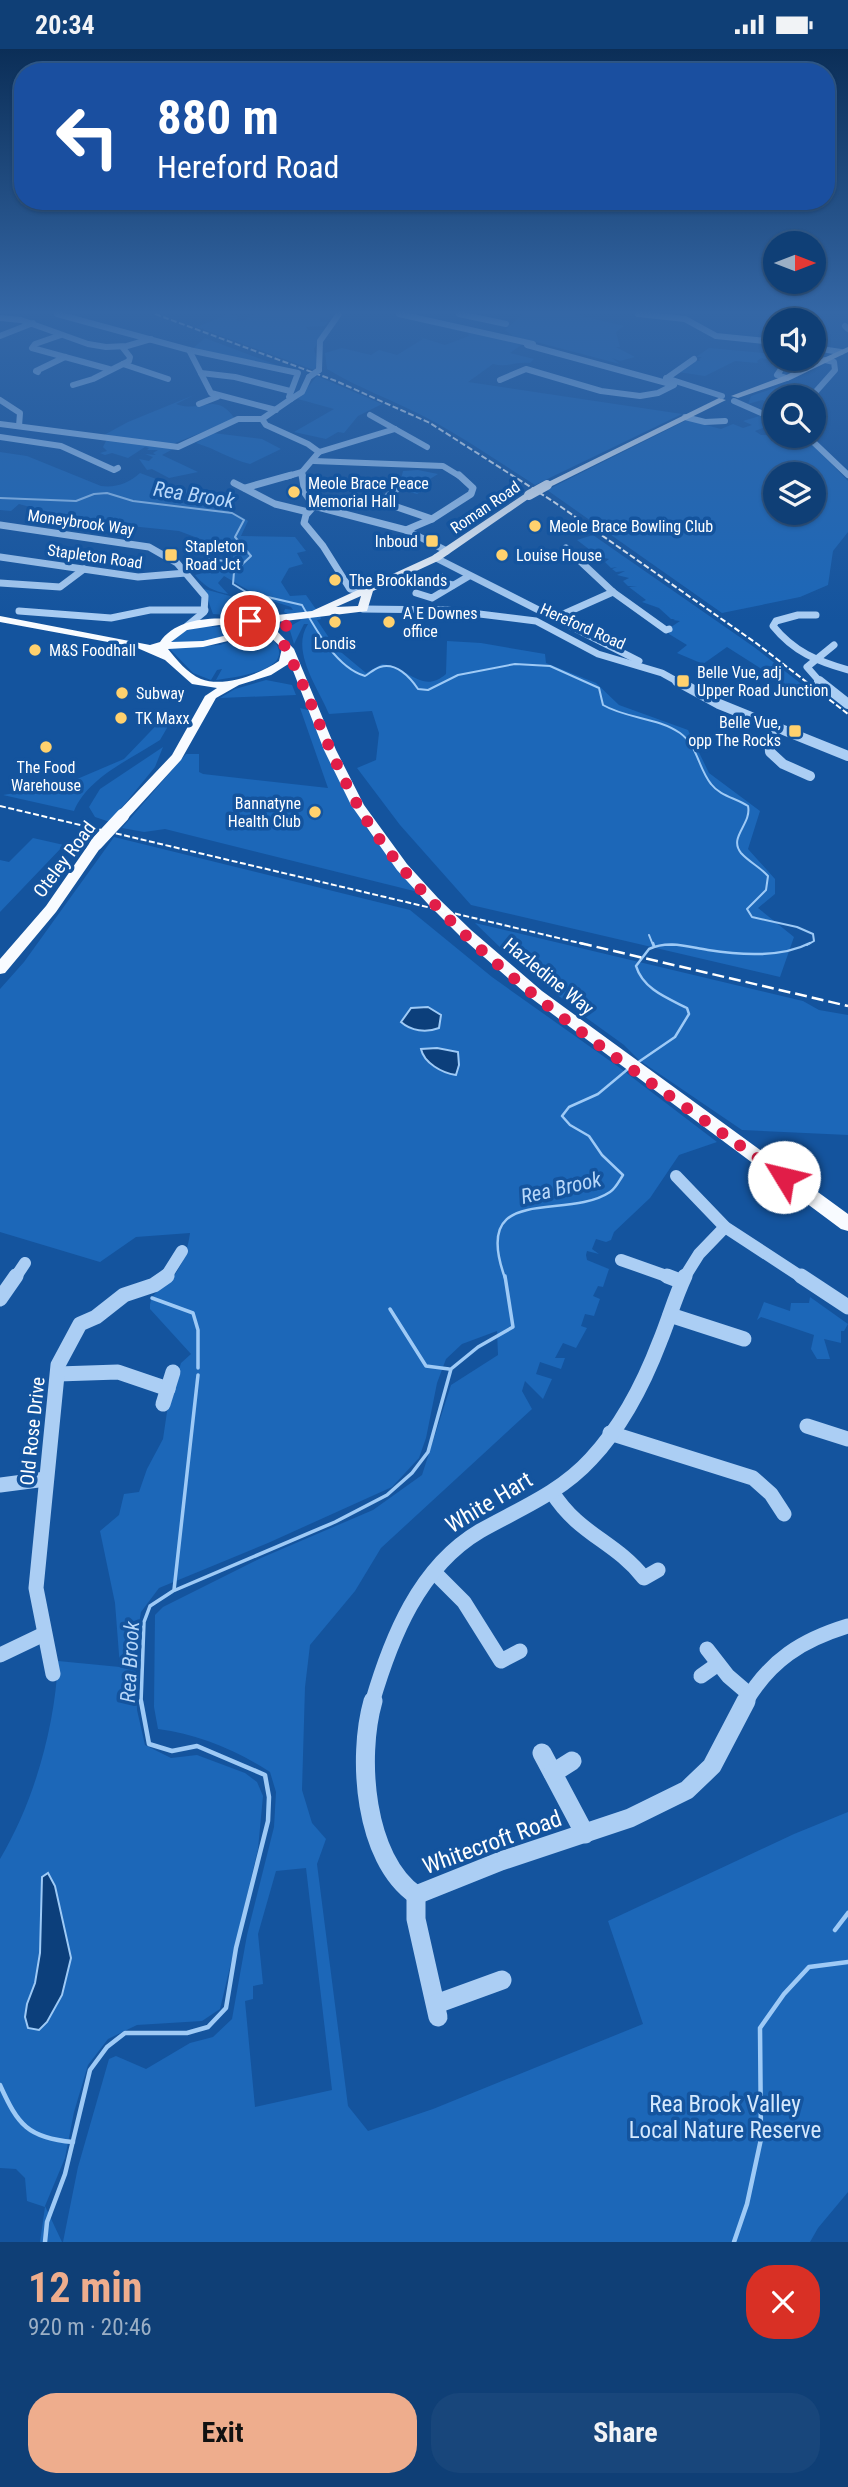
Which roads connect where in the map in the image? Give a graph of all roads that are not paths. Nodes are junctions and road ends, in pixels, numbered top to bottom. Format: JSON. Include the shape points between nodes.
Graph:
{"nodes":[{"id":1,"x":20,"y":416,"type":"edge"},
{"id":2,"x":266,"y":416,"type":"edge"},
{"id":3,"x":372,"y":416,"type":"edge"},
{"id":4,"x":685,"y":417,"type":"joint"},
{"id":5,"x":262,"y":419,"type":"junction"},
{"id":6,"x":725,"y":421,"type":"dead end"},
{"id":7,"x":0,"y":424,"type":"edge"},
{"id":8,"x":19,"y":426,"type":"junction"},
{"id":9,"x":395,"y":429,"type":"junction"},
{"id":10,"x":57,"y":431,"type":"junction"},
{"id":11,"x":0,"y":437,"type":"edge"},
{"id":12,"x":41,"y":442,"type":"junction"},
{"id":13,"x":427,"y":447,"type":"dead end"},
{"id":14,"x":820,"y":448,"type":"edge"},
{"id":15,"x":319,"y":452,"type":"junction"},
{"id":16,"x":314,"y":461,"type":"junction"},
{"id":17,"x":118,"y":468,"type":"dead end"},
{"id":18,"x":302,"y":473,"type":"junction"},
{"id":19,"x":848,"y":475,"type":"edge"},
{"id":20,"x":245,"y":488,"type":"junction"},
{"id":21,"x":398,"y":488,"type":"dead end"},
{"id":22,"x":253,"y":494,"type":"junction"},
{"id":23,"x":311,"y":509,"type":"junction"},
{"id":24,"x":432,"y":519,"type":"junction"},
{"id":25,"x":0,"y":525,"type":"edge"},
{"id":26,"x":406,"y":530,"type":"junction"},
{"id":27,"x":566,"y":548,"type":"dead end"},
{"id":28,"x":447,"y":551,"type":"junction"},
{"id":29,"x":0,"y":557,"type":"edge"},
{"id":30,"x":436,"y":558,"type":"junction"},
{"id":31,"x":84,"y":569,"type":"junction"},
{"id":32,"x":186,"y":573,"type":"junction"},
{"id":33,"x":440,"y":576,"type":"dead end"},
{"id":34,"x":469,"y":576,"type":"junction"},
{"id":35,"x":0,"y":583,"type":"edge"},
{"id":36,"x":453,"y":585,"type":"junction"},
{"id":37,"x":368,"y":591,"type":"junction"},
{"id":38,"x":613,"y":592,"type":"junction"},
{"id":39,"x":416,"y":593,"type":"dead end"},
{"id":40,"x":350,"y":594,"type":"junction"},
{"id":41,"x":363,"y":609,"type":"junction"},
{"id":42,"x":19,"y":611,"type":"dead end"},
{"id":43,"x":205,"y":611,"type":"junction"},
{"id":44,"x":317,"y":612,"type":"junction"},
{"id":45,"x":0,"y":613,"type":"edge"},
{"id":46,"x":811,"y":614,"type":"dead end"},
{"id":47,"x":559,"y":617,"type":"junction"},
{"id":48,"x":0,"y":619,"type":"edge"},
{"id":49,"x":292,"y":619,"type":"junction"},
{"id":50,"x":214,"y":622,"type":"junction"},
{"id":51,"x":230,"y":622,"type":"junction"},
{"id":52,"x":187,"y":627,"type":"junction"},
{"id":53,"x":263,"y":630,"type":"junction"},
{"id":54,"x":668,"y":630,"type":"dead end"},
{"id":55,"x":165,"y":641,"type":"junction"},
{"id":56,"x":138,"y":644,"type":"junction"},
{"id":57,"x":284,"y":645,"type":"junction"},
{"id":58,"x":834,"y":645,"type":"dead end"},
{"id":59,"x":170,"y":658,"type":"junction"},
{"id":60,"x":813,"y":660,"type":"junction"},
{"id":61,"x":848,"y":670,"type":"edge"},
{"id":62,"x":657,"y":671,"type":"junction"},
{"id":63,"x":264,"y":674,"type":"junction"},
{"id":64,"x":194,"y":680,"type":"junction"},
{"id":65,"x":237,"y":681,"type":"junction"},
{"id":66,"x":305,"y":689,"type":"junction"},
{"id":67,"x":704,"y":702,"type":"dead end"},
{"id":68,"x":848,"y":704,"type":"edge"},
{"id":69,"x":773,"y":730,"type":"junction"},
{"id":70,"x":848,"y":756,"type":"edge"},
{"id":71,"x":160,"y":773,"type":"junction"},
{"id":72,"x":810,"y":776,"type":"dead end"},
{"id":73,"x":0,"y":969,"type":"edge"},
{"id":74,"x":676,"y":1176,"type":"dead end"},
{"id":75,"x":848,"y":1224,"type":"edge"},
{"id":76,"x":725,"y":1227,"type":"junction"},
{"id":77,"x":182,"y":1251,"type":"dead end"},
{"id":78,"x":621,"y":1261,"type":"dead end"},
{"id":79,"x":25,"y":1263,"type":"dead end"},
{"id":80,"x":16,"y":1277,"type":"junction"},
{"id":81,"x":680,"y":1281,"type":"junction"},
{"id":82,"x":31,"y":1282,"type":"dead end"},
{"id":83,"x":0,"y":1299,"type":"edge"},
{"id":84,"x":848,"y":1307,"type":"edge"},
{"id":85,"x":670,"y":1315,"type":"junction"},
{"id":86,"x":744,"y":1339,"type":"dead end"},
{"id":87,"x":173,"y":1372,"type":"dead end"},
{"id":88,"x":58,"y":1374,"type":"junction"},
{"id":89,"x":807,"y":1426,"type":"dead end"},
{"id":90,"x":610,"y":1433,"type":"junction"},
{"id":91,"x":848,"y":1440,"type":"edge"},
{"id":92,"x":46,"y":1479,"type":"junction"},
{"id":93,"x":0,"y":1485,"type":"edge"},
{"id":94,"x":552,"y":1492,"type":"junction"},
{"id":95,"x":784,"y":1514,"type":"dead end"},
{"id":96,"x":658,"y":1570,"type":"dead end"},
{"id":97,"x":434,"y":1572,"type":"junction"},
{"id":98,"x":848,"y":1626,"type":"edge"},
{"id":99,"x":44,"y":1635,"type":"junction"},
{"id":100,"x":707,"y":1649,"type":"dead end"},
{"id":101,"x":520,"y":1651,"type":"dead end"},
{"id":102,"x":0,"y":1655,"type":"edge"},
{"id":103,"x":718,"y":1664,"type":"junction"},
{"id":104,"x":53,"y":1674,"type":"dead end"},
{"id":105,"x":701,"y":1676,"type":"dead end"},
{"id":106,"x":749,"y":1694,"type":"junction"},
{"id":107,"x":542,"y":1753,"type":"dead end"},
{"id":108,"x":572,"y":1761,"type":"dead end"},
{"id":109,"x":553,"y":1773,"type":"junction"},
{"id":110,"x":584,"y":1834,"type":"junction"},
{"id":111,"x":416,"y":1895,"type":"junction"},
{"id":112,"x":502,"y":1980,"type":"dead end"}],
"edges":[{"from":1,"to":8,"type":"street"},
{"from":2,"to":5,"type":"street"},
{"from":3,"to":9,"type":"street"},
{"from":4,"to":6,"type":"street"},
{"from":4,"to":28,"type":"main road","name":"Roman Road","bridge":true,"via":[[529,495]]},
{"from":5,"to":10,"type":"street","via":[[238,419],[178,447]]},
{"from":5,"to":15,"type":"street"},
{"from":7,"to":8,"type":"street"},
{"from":8,"to":10,"type":"street"},
{"from":9,"to":13,"type":"street"},
{"from":9,"to":15,"type":"street"},
{"from":10,"to":12,"type":"street"},
{"from":11,"to":12,"type":"street"},
{"from":12,"to":17,"type":"street"},
{"from":14,"to":19,"type":"street"},
{"from":15,"to":16,"type":"street"},
{"from":16,"to":18,"type":"street"},
{"from":16,"to":24,"type":"street","via":[[438,465],[453,470],[473,492]]},
{"from":18,"to":20,"type":"street"},
{"from":18,"to":23,"type":"street"},
{"from":20,"to":22,"type":"street"},
{"from":20,"to":22,"type":"street","via":[[231,487]]},
{"from":21,"to":24,"type":"street","via":[[388,501]]},
{"from":22,"to":23,"type":"street","via":[[275,504]]},
{"from":23,"to":26,"type":"street"},
{"from":23,"to":40,"type":"street","via":[[304,523]]},
{"from":24,"to":26,"type":"street"},
{"from":25,"to":32,"type":"street","name":"Moneybrook Way","via":[[144,545],[172,559]]},
{"from":26,"to":28,"type":"street"},
{"from":27,"to":38,"type":"street"},
{"from":28,"to":30,"type":"main road","name":"Roman Road"},
{"from":29,"to":31,"type":"street","name":"Stapleton Road"},
{"from":30,"to":34,"type":"street"},
{"from":30,"to":37,"type":"main road","name":"Roman Road"},
{"from":31,"to":32,"type":"street","name":"Stapleton Road","via":[[147,577]]},
{"from":31,"to":35,"type":"street","via":[[60,587]]},
{"from":32,"to":43,"type":"street","name":"Moneybrook Way","via":[[205,596]]},
{"from":33,"to":36,"type":"street","via":[[436,579]]},
{"from":34,"to":36,"type":"street"},
{"from":34,"to":47,"type":"street"},
{"from":36,"to":39,"type":"street","via":[[432,598]]},
{"from":37,"to":40,"type":"main road","name":"Roman Road"},
{"from":37,"to":41,"type":"main road"},
{"from":38,"to":47,"type":"street"},
{"from":38,"to":54,"type":"street"},
{"from":40,"to":44,"type":"main road","name":"Roman Road"},
{"from":41,"to":44,"type":"main road","name":"Hereford Road"},
{"from":41,"to":62,"type":"street","name":"Hereford Road","via":[[523,618],[547,625],[598,654]]},
{"from":42,"to":43,"type":"street","via":[[111,618],[150,610]]},
{"from":43,"to":50,"type":"street","name":"Moneybrook Way"},
{"from":43,"to":52,"type":"street"},
{"from":44,"to":49,"type":"main road","name":"Hereford Road"},
{"from":45,"to":55,"type":"main road"},
{"from":46,"to":60,"type":"street","via":[[788,617],[773,626],[790,648]]},
{"from":47,"to":62,"type":"street"},
{"from":48,"to":56,"type":"main road"},
{"from":49,"to":51,"type":"main road","name":"Hereford Road"},
{"from":49,"to":53,"type":"main road"},
{"from":49,"to":57,"type":"main road"},
{"from":50,"to":51,"type":"main road"},
{"from":50,"to":52,"type":"main road"},
{"from":51,"to":53,"type":"main road"},
{"from":52,"to":55,"type":"main road"},
{"from":53,"to":55,"type":"main road","via":[[221,642]]},
{"from":53,"to":57,"type":"main road"},
{"from":55,"to":56,"type":"main road"},
{"from":55,"to":59,"type":"main road"},
{"from":56,"to":59,"type":"main road"},
{"from":57,"to":63,"type":"main road","via":[[285,661]]},
{"from":57,"to":66,"type":"main road","name":"Hazledine Way"},
{"from":58,"to":60,"type":"street"},
{"from":59,"to":64,"type":"main road"},
{"from":60,"to":61,"type":"street"},
{"from":60,"to":68,"type":"street","via":[[807,667],[810,672]]},
{"from":62,"to":69,"type":"street","name":"Hereford Road"},
{"from":63,"to":65,"type":"main road"},
{"from":63,"to":66,"type":"main road","via":[[284,675]]},
{"from":64,"to":65,"type":"main road","via":[[212,684]]},
{"from":64,"to":71,"type":"main road","name":"Oteley Road","via":[[201,693]]},
{"from":65,"to":71,"type":"main road","name":"Oteley Road","via":[[211,696],[177,757]]},
{"from":66,"to":75,"type":"main road","name":"Hazledine Way","via":[[345,780],[373,829],[469,938],[616,1056]]},
{"from":67,"to":69,"type":"street","name":"Hereford Road"},
{"from":69,"to":70,"type":"street","name":"Hereford Road"},
{"from":69,"to":72,"type":"street","via":[[768,750]]},
{"from":71,"to":73,"type":"main road","name":"Oteley Road","bridge":true,"via":[[96,844],[51,909]]},
{"from":74,"to":76,"type":"street","via":[[681,1192]]},
{"from":76,"to":81,"type":"street","name":"White Hart","via":[[703,1246]]},
{"from":76,"to":84,"type":"street"},
{"from":77,"to":88,"type":"street","name":"Old Rose Drive","via":[[167,1277],[80,1324],[62,1356]]},
{"from":78,"to":81,"type":"street"},
{"from":79,"to":80,"type":"street"},
{"from":80,"to":82,"type":"street"},
{"from":80,"to":83,"type":"street"},
{"from":81,"to":85,"type":"street","name":"White Hart"},
{"from":85,"to":86,"type":"street"},
{"from":85,"to":90,"type":"street","name":"White Hart","via":[[643,1380]]},
{"from":87,"to":88,"type":"street","via":[[165,1396],[118,1373]]},
{"from":88,"to":92,"type":"street","name":"Old Rose Drive"},
{"from":89,"to":91,"type":"street"},
{"from":90,"to":94,"type":"street","name":"White Hart","via":[[587,1463]]},
{"from":90,"to":95,"type":"street","via":[[744,1474],[766,1488]]},
{"from":92,"to":93,"type":"street"},
{"from":92,"to":99,"type":"street","name":"Old Rose Drive","via":[[36,1588]]},
{"from":94,"to":96,"type":"street","via":[[574,1521],[625,1555],[643,1578]]},
{"from":94,"to":97,"type":"street","name":"White Hart","via":[[457,1547]]},
{"from":97,"to":101,"type":"street","via":[[464,1599],[501,1661]]},
{"from":97,"to":111,"type":"street","name":"White Hart","via":[[398,1630],[383,1665],[371,1712],[365,1766],[367,1797],[381,1846],[401,1886]]},
{"from":98,"to":106,"type":"street","name":"Whitecroft Road","via":[[815,1635],[792,1648],[766,1669]]},
{"from":99,"to":102,"type":"street"},
{"from":99,"to":104,"type":"street","name":"Old Rose Drive"},
{"from":100,"to":103,"type":"street"},
{"from":103,"to":105,"type":"street"},
{"from":103,"to":106,"type":"street"},
{"from":106,"to":110,"type":"street","name":"Whitecroft Road","via":[[709,1770],[690,1788]]},
{"from":107,"to":109,"type":"street","name":"Whitecroft Road"},
{"from":108,"to":109,"type":"street"},
{"from":109,"to":110,"type":"street","name":"Whitecroft Road"},
{"from":110,"to":111,"type":"street","name":"Whitecroft Road"},
{"from":111,"to":112,"type":"street","via":[[416,1919],[437,2011]]}]}
